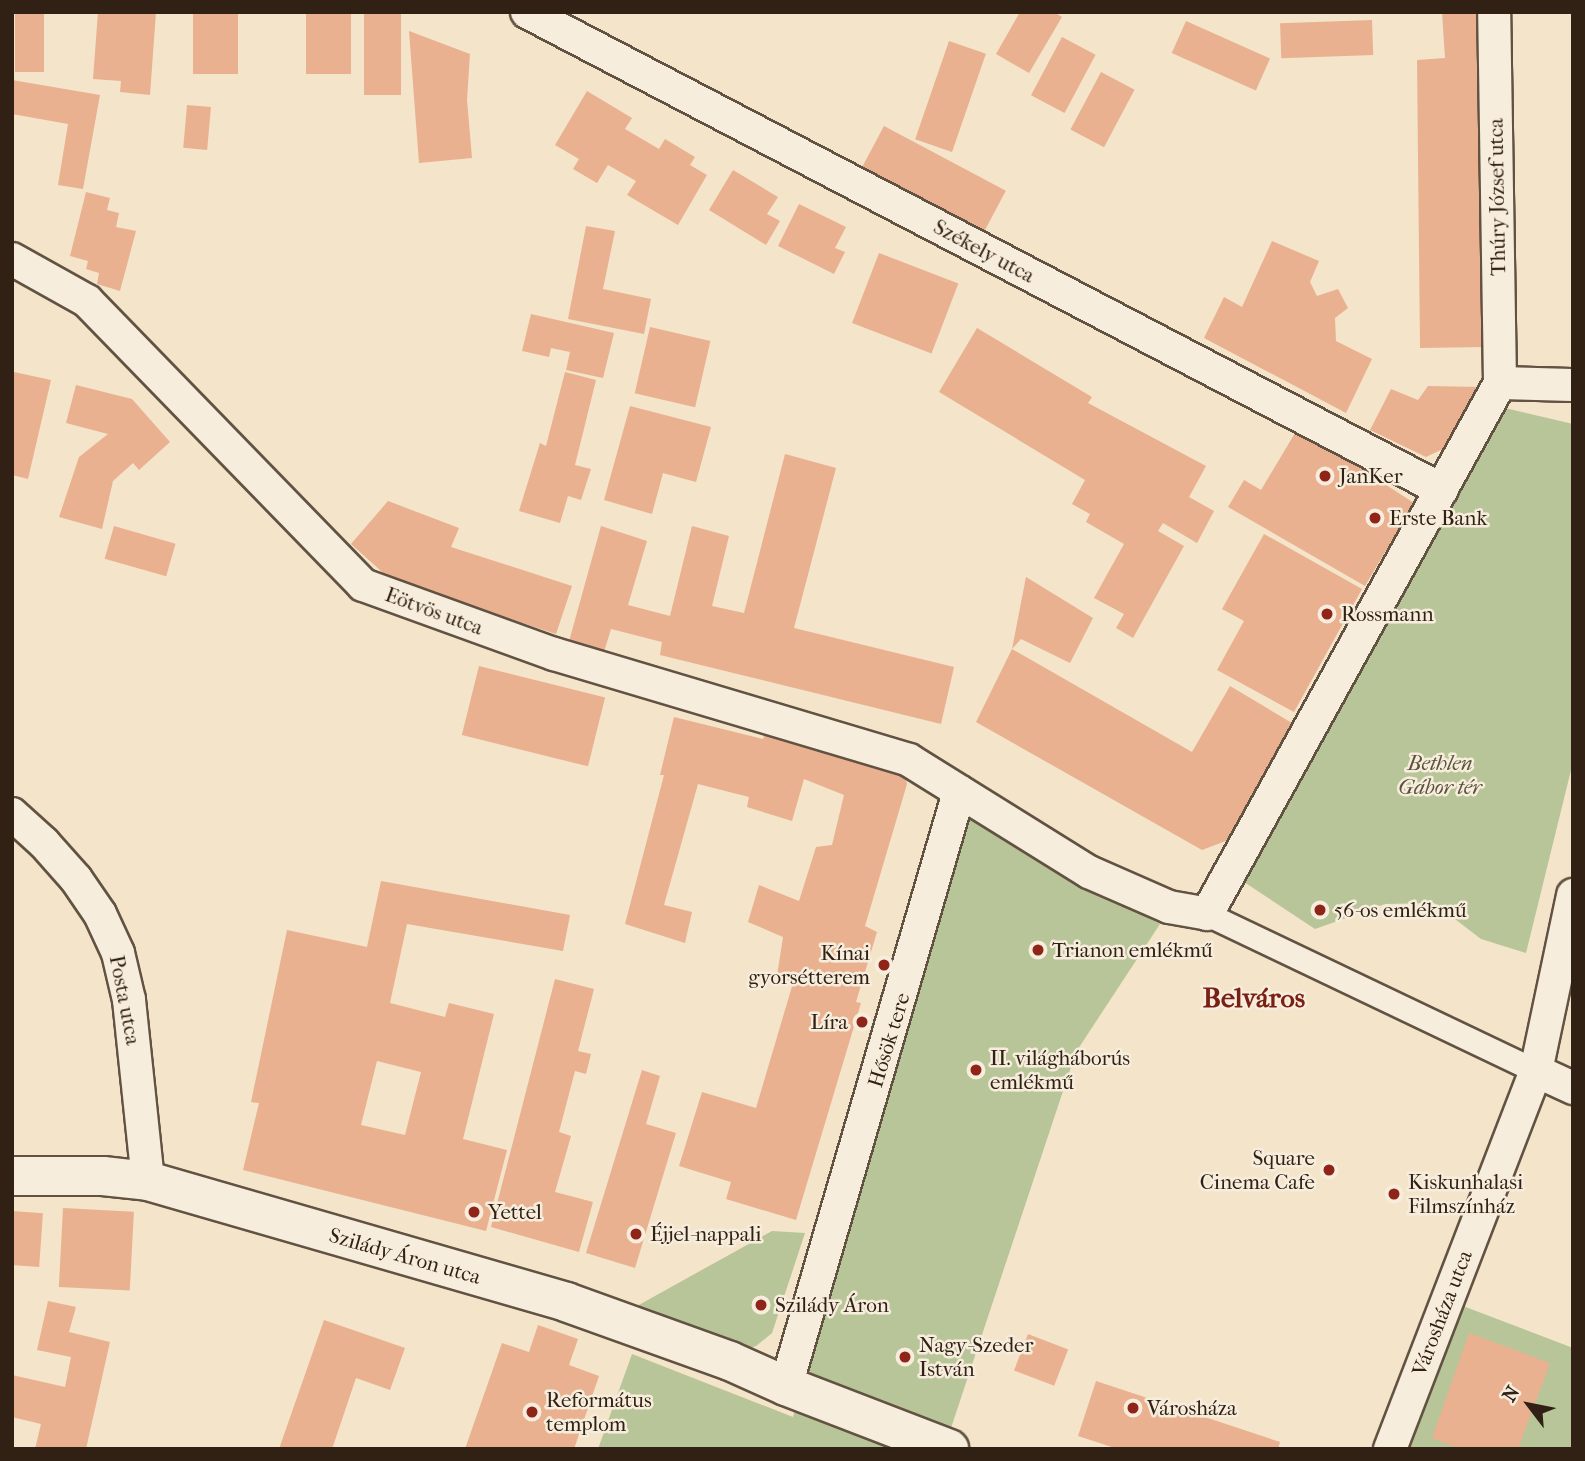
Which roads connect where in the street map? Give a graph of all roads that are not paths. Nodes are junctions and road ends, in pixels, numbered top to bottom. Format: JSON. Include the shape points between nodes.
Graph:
{"nodes":[{"id":1,"x":527,"y":12,"type":"edge"},
{"id":2,"x":1494,"y":12,"type":"edge"},
{"id":3,"x":12,"y":259,"type":"edge"},
{"id":4,"x":1500,"y":383,"type":"junction"},
{"id":5,"x":1573,"y":385,"type":"edge"},
{"id":6,"x":1442,"y":490,"type":"junction"},
{"id":7,"x":959,"y":792,"type":"junction"},
{"id":8,"x":12,"y":814,"type":"edge"},
{"id":9,"x":1573,"y":895,"type":"edge"},
{"id":10,"x":1207,"y":914,"type":"junction"},
{"id":11,"x":1536,"y":1071,"type":"junction"},
{"id":12,"x":1573,"y":1088,"type":"edge"},
{"id":13,"x":12,"y":1176,"type":"edge"},
{"id":14,"x":148,"y":1181,"type":"junction"},
{"id":15,"x":786,"y":1386,"type":"junction"},
{"id":16,"x":949,"y":1449,"type":"edge"},
{"id":17,"x":1390,"y":1449,"type":"edge"}],
"edges":[{"from":1,"to":6,"type":"street","name":"Székely utca"},
{"from":2,"to":4,"type":"street","name":"Thúry József utca"},
{"from":3,"to":7,"type":"street","name":"Eötvös utca","via":[[87,301],[363,585],[554,654],[909,760]]},
{"from":4,"to":5,"type":"street"},
{"from":4,"to":6,"type":"street"},
{"from":6,"to":10,"type":"street"},
{"from":7,"to":10,"type":"street","via":[[1089,872],[1170,906]]},
{"from":7,"to":15,"type":"street","name":"Hősök tere"},
{"from":8,"to":14,"type":"street","name":"Posta utca","via":[[76,879],[100,914],[118,953],[129,1000]]},
{"from":9,"to":11,"type":"street","name":"Városháza utca"},
{"from":10,"to":11,"type":"street"},
{"from":11,"to":12,"type":"street"},
{"from":11,"to":17,"type":"street","name":"Városháza utca"},
{"from":13,"to":14,"type":"street","name":"Szilády Áron utca"},
{"from":14,"to":15,"type":"street","name":"Szilády Áron utca","via":[[566,1302]]},
{"from":15,"to":16,"type":"street"}]}
